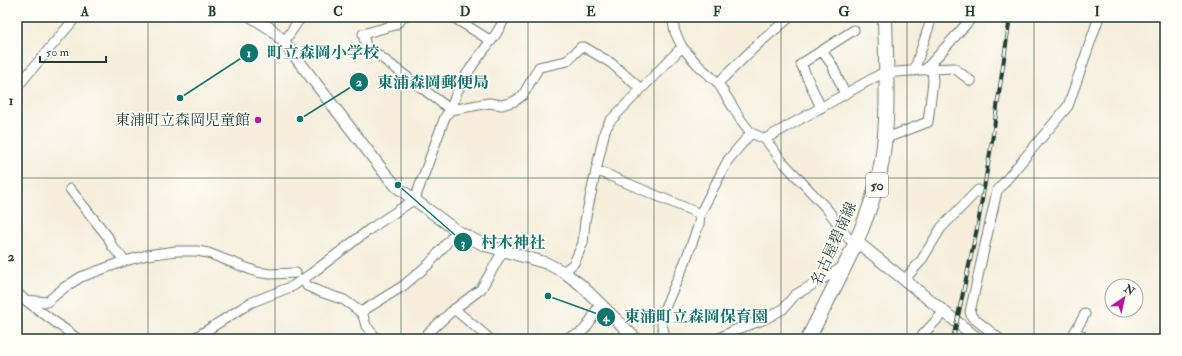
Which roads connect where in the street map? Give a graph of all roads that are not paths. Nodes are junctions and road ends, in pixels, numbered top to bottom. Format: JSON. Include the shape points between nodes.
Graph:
{"nodes":[{"id":1,"x":76,"y":17,"type":"edge"},
{"id":2,"x":252,"y":17,"type":"edge"},
{"id":3,"x":301,"y":17,"type":"edge"},
{"id":4,"x":404,"y":17,"type":"edge"},
{"id":5,"x":453,"y":17,"type":"edge"},
{"id":6,"x":505,"y":17,"type":"edge"},
{"id":7,"x":672,"y":17,"type":"edge"},
{"id":8,"x":790,"y":17,"type":"edge"},
{"id":9,"x":885,"y":17,"type":"edge"},
{"id":10,"x":932,"y":17,"type":"edge"},
{"id":11,"x":1099,"y":17,"type":"edge"},
{"id":12,"x":969,"y":21,"type":"dead end"},
{"id":13,"x":854,"y":30,"type":"dead end"},
{"id":14,"x":491,"y":41,"type":"junction"},
{"id":15,"x":284,"y":42,"type":"junction"},
{"id":16,"x":682,"y":47,"type":"junction"},
{"id":17,"x":822,"y":51,"type":"junction"},
{"id":18,"x":929,"y":69,"type":"junction"},
{"id":19,"x":914,"y":70,"type":"junction"},
{"id":20,"x":886,"y":72,"type":"junction"},
{"id":21,"x":971,"y":81,"type":"dead end"},
{"id":22,"x":718,"y":83,"type":"junction"},
{"id":23,"x":17,"y":87,"type":"edge"},
{"id":24,"x":641,"y":89,"type":"junction"},
{"id":25,"x":845,"y":94,"type":"junction"},
{"id":26,"x":821,"y":108,"type":"junction"},
{"id":27,"x":451,"y":110,"type":"junction"},
{"id":28,"x":751,"y":133,"type":"junction"},
{"id":29,"x":765,"y":139,"type":"junction"},
{"id":30,"x":884,"y":139,"type":"junction"},
{"id":31,"x":596,"y":170,"type":"junction"},
{"id":32,"x":70,"y":188,"type":"dead end"},
{"id":33,"x":978,"y":190,"type":"dead end"},
{"id":34,"x":415,"y":199,"type":"junction"},
{"id":35,"x":700,"y":214,"type":"junction"},
{"id":36,"x":457,"y":231,"type":"junction"},
{"id":37,"x":856,"y":241,"type":"junction"},
{"id":38,"x":504,"y":250,"type":"junction"},
{"id":39,"x":125,"y":261,"type":"junction"},
{"id":40,"x":843,"y":267,"type":"junction"},
{"id":41,"x":564,"y":272,"type":"junction"},
{"id":42,"x":296,"y":273,"type":"dead end"},
{"id":43,"x":304,"y":279,"type":"junction"},
{"id":44,"x":904,"y":280,"type":"junction"},
{"id":45,"x":17,"y":294,"type":"edge"},
{"id":46,"x":25,"y":300,"type":"junction"},
{"id":47,"x":600,"y":304,"type":"junction"},
{"id":48,"x":454,"y":310,"type":"junction"},
{"id":49,"x":361,"y":312,"type":"junction"},
{"id":50,"x":944,"y":312,"type":"junction"},
{"id":51,"x":1085,"y":314,"type":"dead end"},
{"id":52,"x":1073,"y":335,"type":"edge"},
{"id":53,"x":582,"y":336,"type":"edge"},
{"id":54,"x":78,"y":339,"type":"edge"},
{"id":55,"x":193,"y":339,"type":"edge"},
{"id":56,"x":377,"y":339,"type":"edge"},
{"id":57,"x":431,"y":339,"type":"edge"},
{"id":58,"x":490,"y":339,"type":"edge"},
{"id":59,"x":566,"y":339,"type":"edge"},
{"id":60,"x":636,"y":339,"type":"edge"},
{"id":61,"x":666,"y":339,"type":"edge"},
{"id":62,"x":717,"y":339,"type":"edge"},
{"id":63,"x":808,"y":339,"type":"edge"},
{"id":64,"x":919,"y":339,"type":"edge"},
{"id":65,"x":978,"y":339,"type":"edge"},
{"id":66,"x":1000,"y":339,"type":"edge"},
{"id":67,"x":1086,"y":339,"type":"edge"}],
"edges":[{"from":1,"to":23,"type":"street"},
{"from":2,"to":15,"type":"street","via":[[271,29]]},
{"from":3,"to":15,"type":"street"},
{"from":4,"to":27,"type":"street","via":[[395,26],[363,34],[366,46]]},
{"from":5,"to":14,"type":"street"},
{"from":6,"to":14,"type":"street"},
{"from":7,"to":16,"type":"street"},
{"from":8,"to":22,"type":"street"},
{"from":9,"to":20,"type":"main road","name":"名古屋碧南線","number":"50"},
{"from":10,"to":19,"type":"street"},
{"from":11,"to":66,"type":"street","via":[[1068,106],[996,191],[970,312],[972,317]]},
{"from":12,"to":18,"type":"street"},
{"from":13,"to":17,"type":"street"},
{"from":14,"to":27,"type":"street","via":[[469,70],[456,93]]},
{"from":15,"to":34,"type":"street","via":[[384,172],[397,187]]},
{"from":16,"to":22,"type":"street"},
{"from":16,"to":24,"type":"street"},
{"from":17,"to":25,"type":"street","via":[[832,65]]},
{"from":17,"to":26,"type":"street","via":[[801,64]]},
{"from":18,"to":19,"type":"street"},
{"from":18,"to":21,"type":"street","via":[[954,68]]},
{"from":18,"to":30,"type":"street","via":[[933,81],[928,122]]},
{"from":19,"to":20,"type":"street"},
{"from":20,"to":25,"type":"street"},
{"from":20,"to":30,"type":"main road","name":"名古屋碧南線","number":"50"},
{"from":22,"to":28,"type":"street"},
{"from":24,"to":27,"type":"street","via":[[611,63],[581,47],[567,61],[540,67],[523,95],[515,101],[502,105],[488,103]]},
{"from":24,"to":31,"type":"street","via":[[610,121],[605,130]]},
{"from":25,"to":26,"type":"street"},
{"from":26,"to":29,"type":"street"},
{"from":27,"to":34,"type":"street","via":[[445,117]]},
{"from":28,"to":29,"type":"street"},
{"from":28,"to":35,"type":"street","via":[[728,160]]},
{"from":29,"to":37,"type":"street","via":[[849,239]]},
{"from":30,"to":37,"type":"main road","name":"名古屋碧南線","number":"50","via":[[877,186]]},
{"from":31,"to":35,"type":"street"},
{"from":31,"to":41,"type":"street","via":[[583,243],[574,263]]},
{"from":32,"to":39,"type":"street","via":[[108,237],[117,254]]},
{"from":33,"to":44,"type":"street","via":[[941,228],[921,261]]},
{"from":34,"to":36,"type":"street"},
{"from":34,"to":43,"type":"street"},
{"from":35,"to":61,"type":"street","via":[[699,224],[685,262],[663,312],[662,325]]},
{"from":36,"to":38,"type":"street","via":[[484,245]]},
{"from":36,"to":49,"type":"street","via":[[429,264],[408,282]]},
{"from":37,"to":40,"type":"main road","name":"名古屋碧南線","number":"50"},
{"from":37,"to":44,"type":"street"},
{"from":38,"to":41,"type":"street","via":[[546,263]]},
{"from":38,"to":48,"type":"street","via":[[481,289]]},
{"from":39,"to":42,"type":"street","via":[[176,251],[197,251],[257,272]]},
{"from":39,"to":46,"type":"street","via":[[81,277],[47,302]]},
{"from":40,"to":62,"type":"street","via":[[795,295],[784,309]]},
{"from":40,"to":63,"type":"main road","name":"名古屋碧南線","number":"50"},
{"from":41,"to":47,"type":"street"},
{"from":43,"to":49,"type":"street","via":[[307,286],[344,300]]},
{"from":43,"to":55,"type":"street","via":[[250,303]]},
{"from":44,"to":50,"type":"street"},
{"from":45,"to":46,"type":"street"},
{"from":46,"to":54,"type":"street"},
{"from":47,"to":53,"type":"street","via":[[581,333]]},
{"from":47,"to":60,"type":"street"},
{"from":48,"to":57,"type":"street","via":[[427,334]]},
{"from":48,"to":58,"type":"street"},
{"from":49,"to":56,"type":"street","via":[[366,326]]},
{"from":50,"to":64,"type":"street"},
{"from":50,"to":65,"type":"street"},
{"from":51,"to":52,"type":"street"},
{"from":52,"to":67,"type":"street"},
{"from":53,"to":59,"type":"street","via":[[568,336]]}]}
